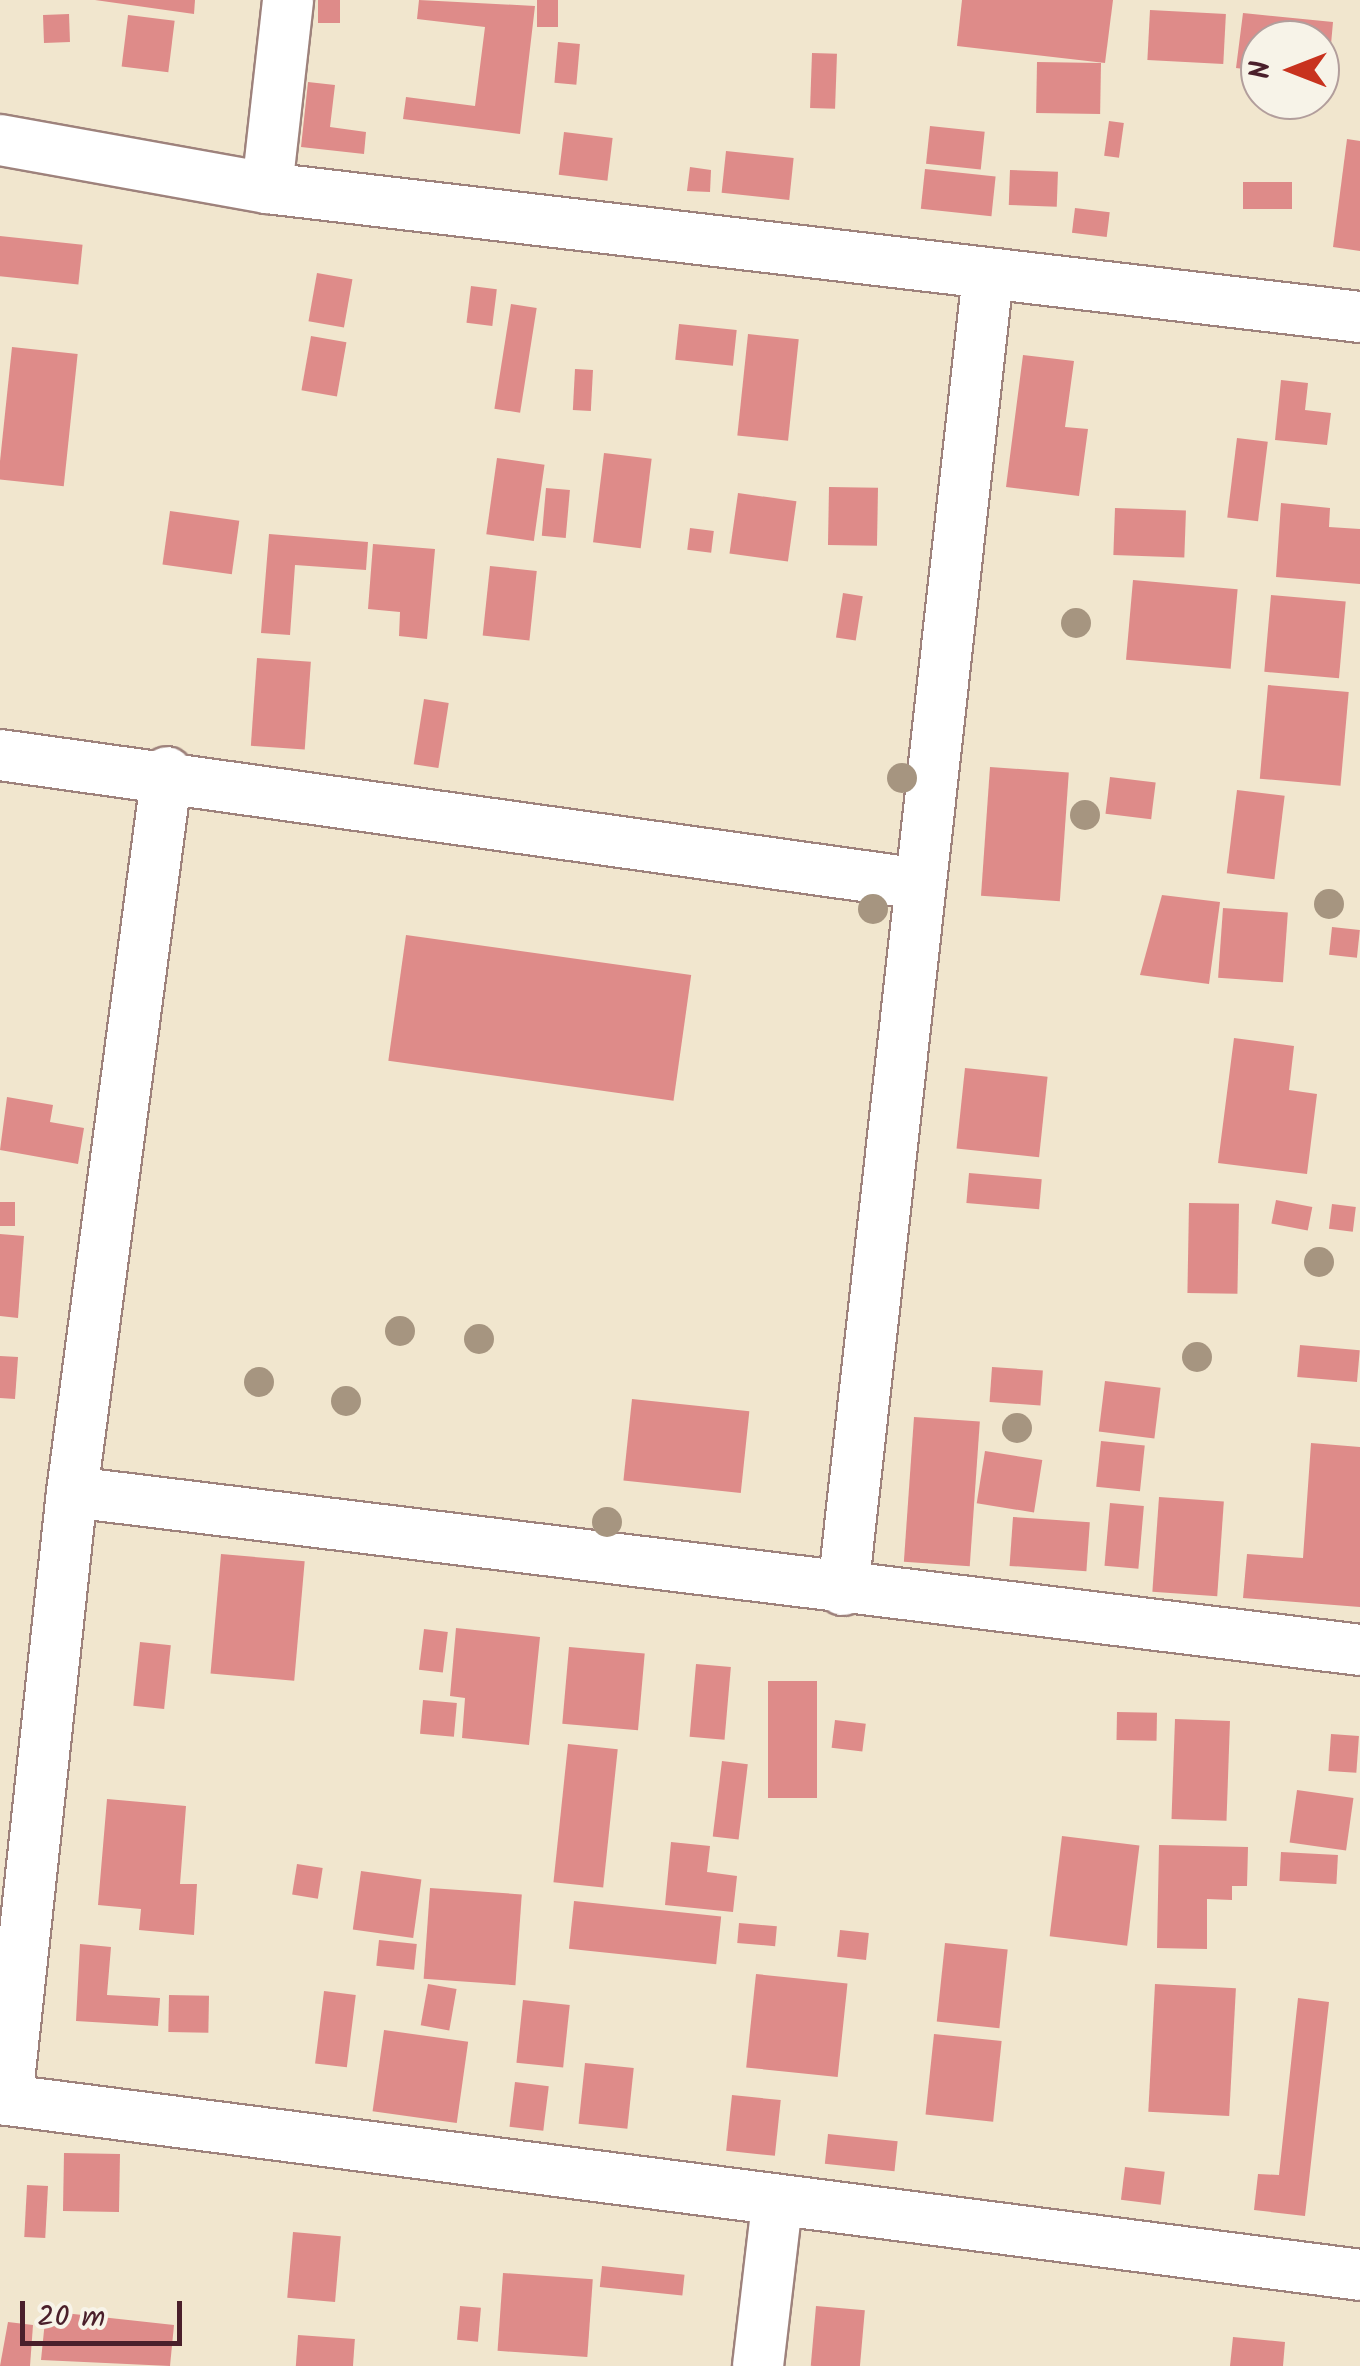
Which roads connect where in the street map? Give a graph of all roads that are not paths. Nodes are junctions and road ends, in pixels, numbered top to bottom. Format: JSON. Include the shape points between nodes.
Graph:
{"nodes":[{"id":1,"x":288,"y":0,"type":"edge"},
{"id":2,"x":0,"y":140,"type":"edge"},
{"id":3,"x":267,"y":188,"type":"junction"},
{"id":4,"x":988,"y":275,"type":"junction"},
{"id":5,"x":1360,"y":317,"type":"edge"},
{"id":6,"x":0,"y":755,"type":"edge"},
{"id":7,"x":167,"y":772,"type":"junction"},
{"id":8,"x":920,"y":884,"type":"junction"},
{"id":9,"x":72,"y":1492,"type":"junction"},
{"id":10,"x":844,"y":1590,"type":"junction"},
{"id":11,"x":1360,"y":1650,"type":"edge"},
{"id":12,"x":3,"y":2099,"type":"edge"},
{"id":13,"x":777,"y":2204,"type":"junction"},
{"id":14,"x":1360,"y":2275,"type":"edge"},
{"id":15,"x":758,"y":2366,"type":"edge"}],
"edges":[{"from":1,"to":3,"type":"street"},
{"from":2,"to":3,"type":"street"},
{"from":3,"to":4,"type":"street"},
{"from":4,"to":5,"type":"street"},
{"from":4,"to":8,"type":"street"},
{"from":6,"to":7,"type":"street"},
{"from":7,"to":8,"type":"street"},
{"from":7,"to":9,"type":"street"},
{"from":8,"to":10,"type":"street"},
{"from":9,"to":10,"type":"street"},
{"from":9,"to":12,"type":"street"},
{"from":10,"to":11,"type":"street"},
{"from":12,"to":13,"type":"street"},
{"from":13,"to":14,"type":"street"},
{"from":13,"to":15,"type":"street"}]}
